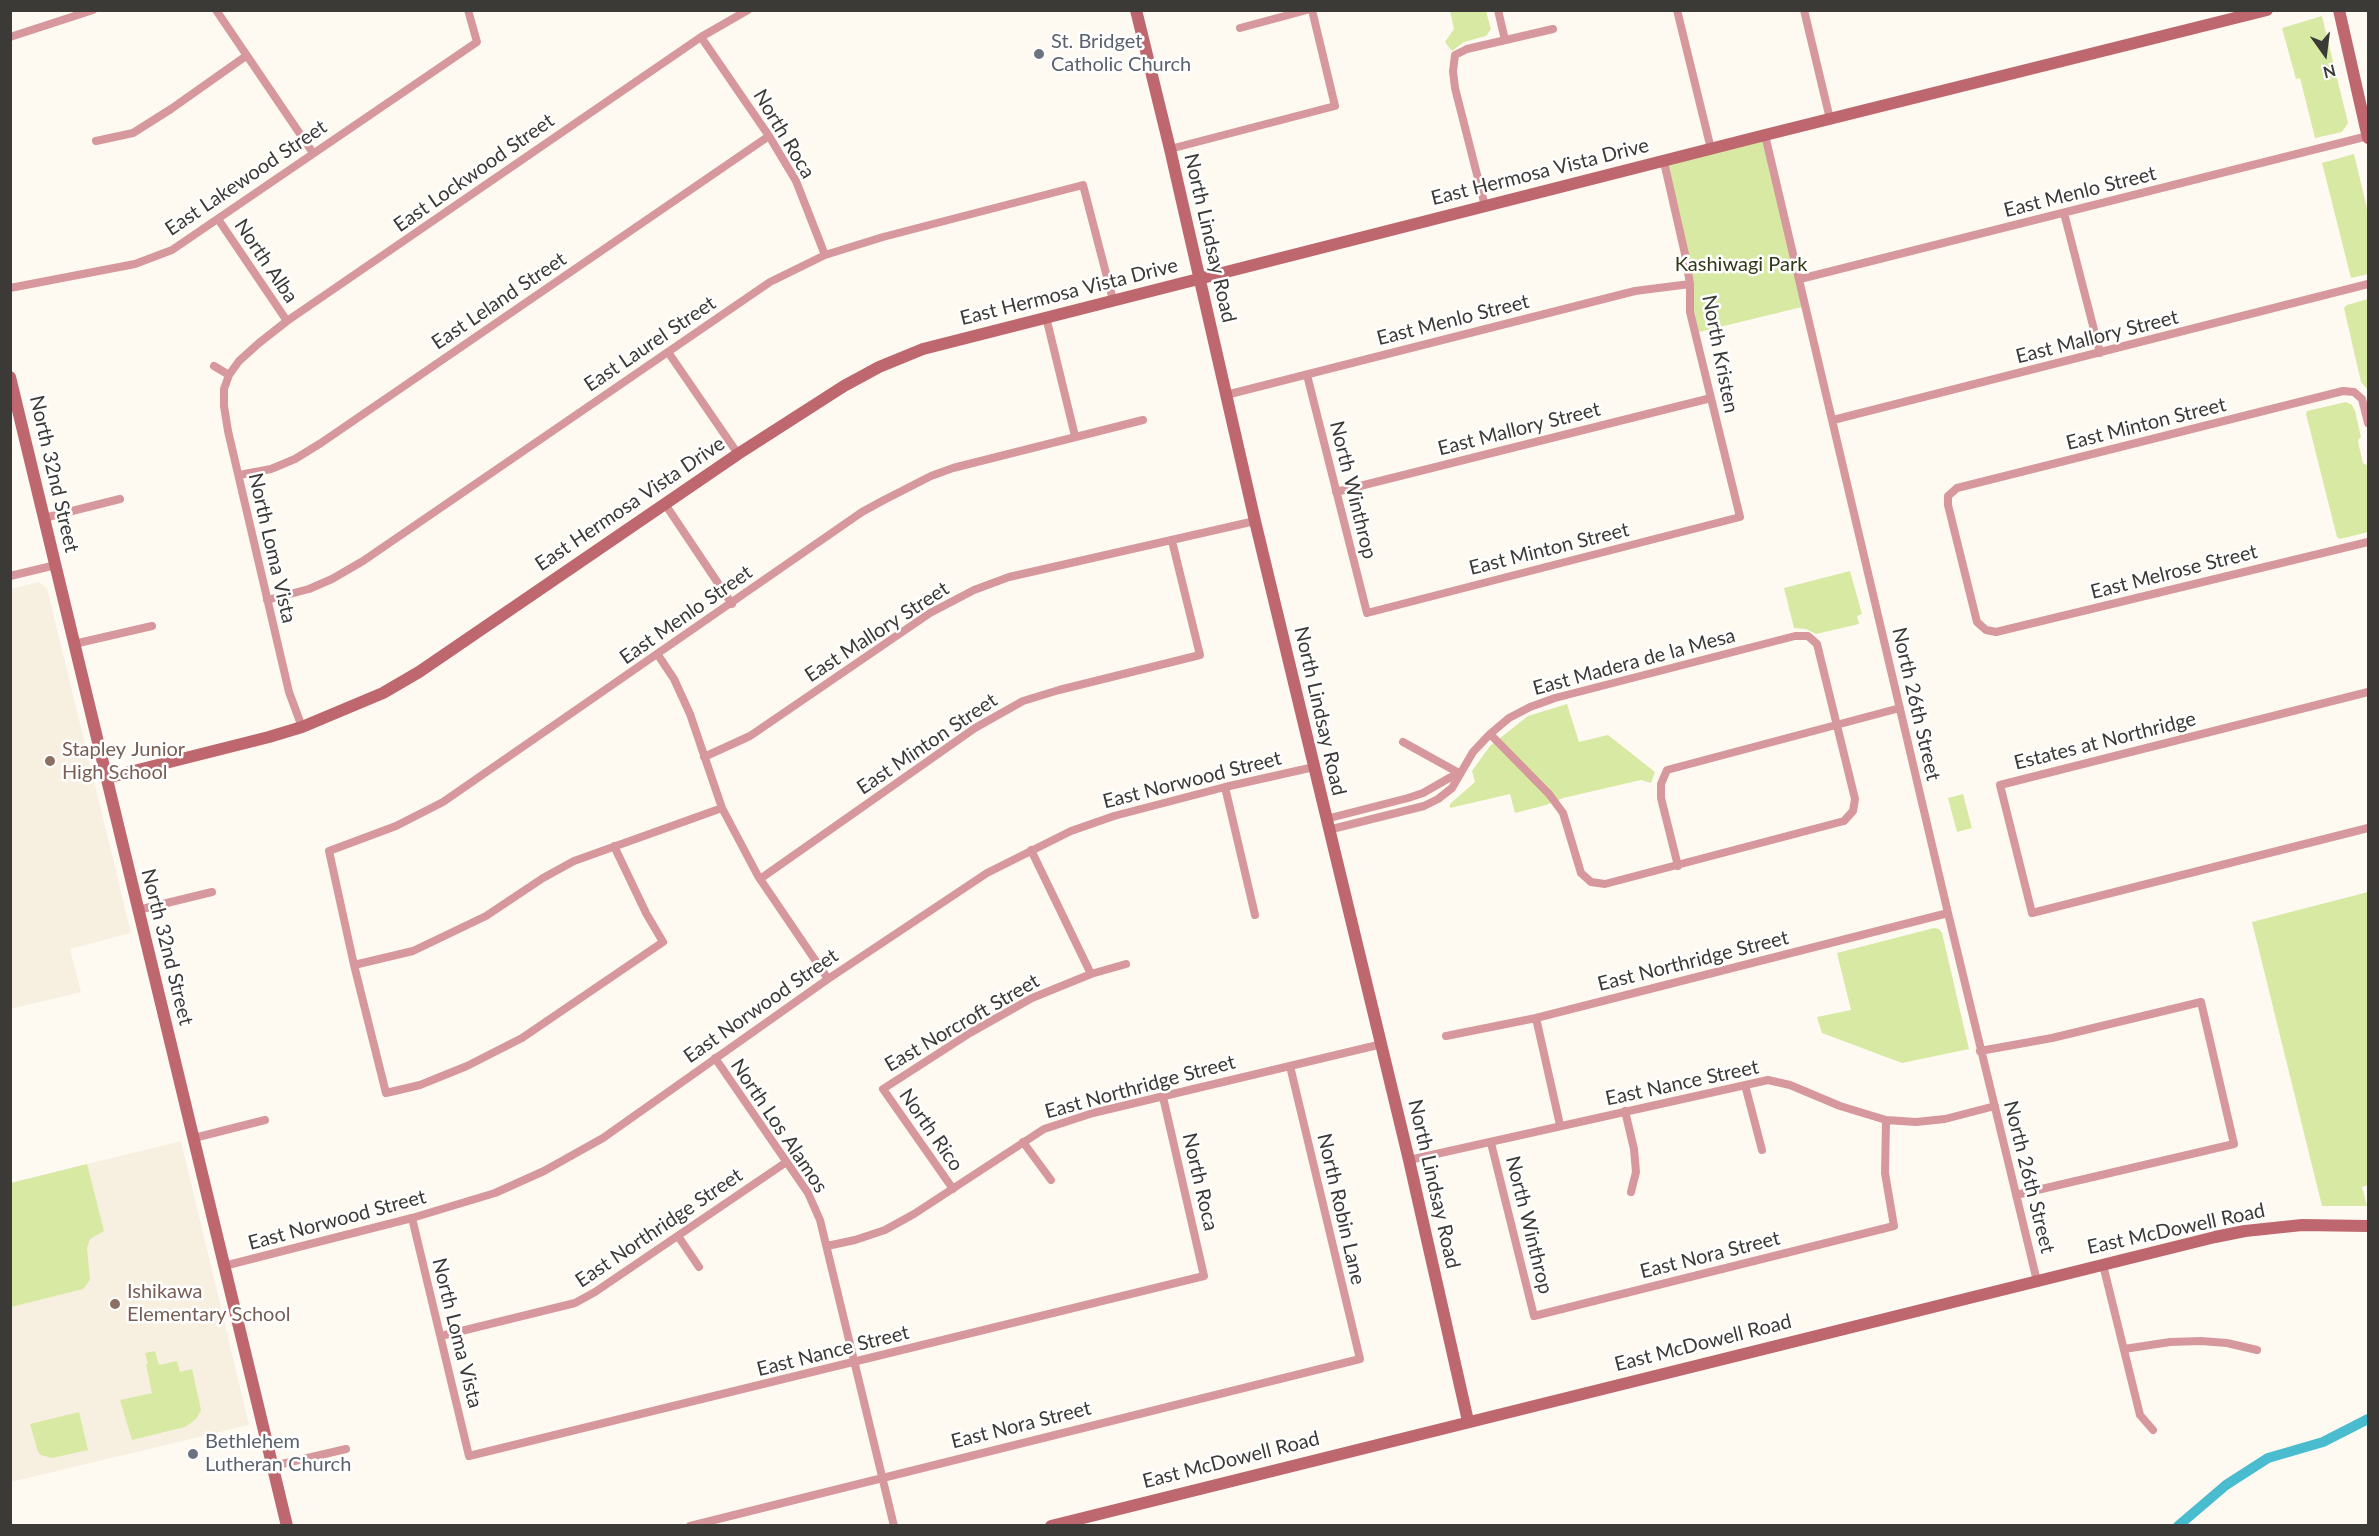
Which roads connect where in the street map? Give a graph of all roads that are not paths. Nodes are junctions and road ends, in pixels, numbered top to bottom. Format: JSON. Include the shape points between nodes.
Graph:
{"nodes":[{"id":1,"x":93,"y":10,"type":"edge"},
{"id":2,"x":216,"y":10,"type":"edge"},
{"id":3,"x":468,"y":10,"type":"edge"},
{"id":4,"x":748,"y":10,"type":"edge"},
{"id":5,"x":1136,"y":10,"type":"edge"},
{"id":6,"x":1309,"y":10,"type":"edge"},
{"id":7,"x":1498,"y":10,"type":"edge"},
{"id":8,"x":1677,"y":10,"type":"edge"},
{"id":9,"x":1803,"y":10,"type":"edge"},
{"id":10,"x":2267,"y":10,"type":"edge"},
{"id":11,"x":2340,"y":10,"type":"edge"},
{"id":12,"x":1240,"y":28,"type":"dead end"},
{"id":13,"x":1553,"y":29,"type":"dead end"},
{"id":14,"x":10,"y":37,"type":"edge"},
{"id":15,"x":701,"y":37,"type":"junction"},
{"id":16,"x":1505,"y":40,"type":"junction"},
{"id":17,"x":246,"y":56,"type":"junction"},
{"id":18,"x":1830,"y":119,"type":"junction"},
{"id":19,"x":1765,"y":135,"type":"junction"},
{"id":20,"x":769,"y":136,"type":"junction"},
{"id":21,"x":2368,"y":137,"type":"edge"},
{"id":22,"x":96,"y":141,"type":"dead end"},
{"id":23,"x":1170,"y":149,"type":"junction"},
{"id":24,"x":1711,"y":149,"type":"junction"},
{"id":25,"x":312,"y":153,"type":"junction"},
{"id":26,"x":1664,"y":162,"type":"junction"},
{"id":27,"x":1485,"y":206,"type":"junction"},
{"id":28,"x":2064,"y":213,"type":"junction"},
{"id":29,"x":218,"y":219,"type":"junction"},
{"id":30,"x":825,"y":255,"type":"junction"},
{"id":31,"x":1200,"y":278,"type":"junction"},
{"id":32,"x":1800,"y":279,"type":"junction"},
{"id":33,"x":1690,"y":284,"type":"junction"},
{"id":34,"x":2368,"y":284,"type":"edge"},
{"id":35,"x":10,"y":288,"type":"edge"},
{"id":36,"x":1113,"y":300,"type":"junction"},
{"id":37,"x":1046,"y":317,"type":"junction"},
{"id":38,"x":287,"y":321,"type":"junction"},
{"id":39,"x":668,"y":352,"type":"junction"},
{"id":40,"x":2100,"y":353,"type":"junction"},
{"id":41,"x":214,"y":366,"type":"dead end"},
{"id":42,"x":229,"y":375,"type":"junction"},
{"id":43,"x":1307,"y":375,"type":"junction"},
{"id":44,"x":10,"y":377,"type":"edge"},
{"id":45,"x":1226,"y":395,"type":"junction"},
{"id":46,"x":1711,"y":398,"type":"junction"},
{"id":47,"x":1143,"y":420,"type":"dead end"},
{"id":48,"x":1833,"y":420,"type":"junction"},
{"id":49,"x":2368,"y":423,"type":"edge"},
{"id":50,"x":1075,"y":436,"type":"junction"},
{"id":51,"x":738,"y":454,"type":"junction"},
{"id":52,"x":239,"y":475,"type":"junction"},
{"id":53,"x":1336,"y":492,"type":"junction"},
{"id":54,"x":120,"y":500,"type":"dead end"},
{"id":55,"x":665,"y":504,"type":"junction"},
{"id":56,"x":44,"y":518,"type":"junction"},
{"id":57,"x":1740,"y":518,"type":"joint"},
{"id":58,"x":1255,"y":521,"type":"junction"},
{"id":59,"x":1172,"y":541,"type":"junction"},
{"id":60,"x":2368,"y":542,"type":"edge"},
{"id":61,"x":56,"y":565,"type":"junction"},
{"id":62,"x":10,"y":576,"type":"edge"},
{"id":63,"x":267,"y":600,"type":"junction"},
{"id":64,"x":732,"y":604,"type":"junction"},
{"id":65,"x":1367,"y":613,"type":"joint"},
{"id":66,"x":152,"y":626,"type":"dead end"},
{"id":67,"x":1986,"y":630,"type":"joint"},
{"id":68,"x":74,"y":644,"type":"junction"},
{"id":69,"x":658,"y":655,"type":"junction"},
{"id":70,"x":2368,"y":692,"type":"edge"},
{"id":71,"x":1900,"y":708,"type":"junction"},
{"id":72,"x":1836,"y":725,"type":"junction"},
{"id":73,"x":302,"y":727,"type":"junction"},
{"id":74,"x":1490,"y":734,"type":"junction"},
{"id":75,"x":1403,"y":742,"type":"dead end"},
{"id":76,"x":704,"y":758,"type":"junction"},
{"id":77,"x":1314,"y":767,"type":"junction"},
{"id":78,"x":1459,"y":773,"type":"junction"},
{"id":79,"x":106,"y":778,"type":"junction"},
{"id":80,"x":1225,"y":787,"type":"junction"},
{"id":81,"x":722,"y":808,"type":"junction"},
{"id":82,"x":1327,"y":825,"type":"junction"},
{"id":83,"x":2368,"y":828,"type":"edge"},
{"id":84,"x":614,"y":846,"type":"junction"},
{"id":85,"x":1031,"y":850,"type":"junction"},
{"id":86,"x":1678,"y":866,"type":"junction"},
{"id":87,"x":760,"y":879,"type":"junction"},
{"id":88,"x":212,"y":892,"type":"dead end"},
{"id":89,"x":138,"y":910,"type":"junction"},
{"id":90,"x":1948,"y":913,"type":"junction"},
{"id":91,"x":1255,"y":915,"type":"dead end"},
{"id":92,"x":1126,"y":964,"type":"dead end"},
{"id":93,"x":354,"y":965,"type":"junction"},
{"id":94,"x":1091,"y":974,"type":"junction"},
{"id":95,"x":828,"y":979,"type":"junction"},
{"id":96,"x":1536,"y":1018,"type":"junction"},
{"id":97,"x":1446,"y":1036,"type":"dead end"},
{"id":98,"x":1382,"y":1044,"type":"junction"},
{"id":99,"x":1980,"y":1051,"type":"junction"},
{"id":100,"x":715,"y":1058,"type":"junction"},
{"id":101,"x":1290,"y":1066,"type":"junction"},
{"id":102,"x":1745,"y":1085,"type":"junction"},
{"id":103,"x":883,"y":1089,"type":"joint"},
{"id":104,"x":1163,"y":1096,"type":"junction"},
{"id":105,"x":1995,"y":1106,"type":"junction"},
{"id":106,"x":1626,"y":1111,"type":"junction"},
{"id":107,"x":265,"y":1120,"type":"dead end"},
{"id":108,"x":1886,"y":1120,"type":"junction"},
{"id":109,"x":1560,"y":1125,"type":"junction"},
{"id":110,"x":194,"y":1138,"type":"junction"},
{"id":111,"x":1023,"y":1142,"type":"junction"},
{"id":112,"x":1491,"y":1143,"type":"junction"},
{"id":113,"x":1762,"y":1149,"type":"dead end"},
{"id":114,"x":1409,"y":1160,"type":"junction"},
{"id":115,"x":785,"y":1163,"type":"junction"},
{"id":116,"x":1051,"y":1180,"type":"dead end"},
{"id":117,"x":953,"y":1189,"type":"junction"},
{"id":118,"x":1631,"y":1192,"type":"dead end"},
{"id":119,"x":2016,"y":1195,"type":"junction"},
{"id":120,"x":412,"y":1218,"type":"junction"},
{"id":121,"x":2368,"y":1226,"type":"edge"},
{"id":122,"x":678,"y":1236,"type":"junction"},
{"id":123,"x":827,"y":1246,"type":"junction"},
{"id":124,"x":2103,"y":1265,"type":"junction"},
{"id":125,"x":224,"y":1266,"type":"junction"},
{"id":126,"x":699,"y":1268,"type":"dead end"},
{"id":127,"x":1204,"y":1276,"type":"joint"},
{"id":128,"x":2037,"y":1281,"type":"junction"},
{"id":129,"x":1534,"y":1316,"type":"joint"},
{"id":130,"x":441,"y":1336,"type":"junction"},
{"id":131,"x":2124,"y":1349,"type":"junction"},
{"id":132,"x":2257,"y":1350,"type":"dead end"},
{"id":133,"x":1360,"y":1359,"type":"joint"},
{"id":134,"x":854,"y":1363,"type":"junction"},
{"id":135,"x":1468,"y":1421,"type":"junction"},
{"id":136,"x":2153,"y":1430,"type":"dead end"},
{"id":137,"x":346,"y":1449,"type":"dead end"},
{"id":138,"x":470,"y":1456,"type":"joint"},
{"id":139,"x":273,"y":1466,"type":"junction"},
{"id":140,"x":882,"y":1477,"type":"junction"},
{"id":141,"x":287,"y":1526,"type":"edge"},
{"id":142,"x":690,"y":1526,"type":"edge"},
{"id":143,"x":894,"y":1526,"type":"edge"},
{"id":144,"x":1051,"y":1526,"type":"edge"}],
"edges":[{"from":1,"to":14,"type":"street"},
{"from":2,"to":17,"type":"street"},
{"from":3,"to":25,"type":"street","name":"East Lakewood Street","via":[[477,42]]},
{"from":4,"to":15,"type":"street","name":"East Lockwood Street"},
{"from":5,"to":23,"type":"street","name":"North Lindsay Road"},
{"from":6,"to":12,"type":"street"},
{"from":6,"to":23,"type":"street","via":[[1335,106]]},
{"from":7,"to":16,"type":"street"},
{"from":8,"to":24,"type":"street"},
{"from":9,"to":18,"type":"street"},
{"from":10,"to":18,"type":"street","name":"East Hermosa Vista Drive"},
{"from":11,"to":21,"type":"street"},
{"from":13,"to":16,"type":"street"},
{"from":15,"to":20,"type":"street","name":"North Roca"},
{"from":15,"to":38,"type":"street","name":"East Lockwood Street"},
{"from":16,"to":27,"type":"street","via":[[1455,55],[1453,71]]},
{"from":17,"to":22,"type":"street","via":[[133,133]]},
{"from":17,"to":25,"type":"street"},
{"from":18,"to":19,"type":"street","name":"East Hermosa Vista Drive"},
{"from":19,"to":24,"type":"street","name":"East Hermosa Vista Drive"},
{"from":19,"to":32,"type":"street","name":"North 26th Street"},
{"from":20,"to":30,"type":"street","name":"North Roca","via":[[796,181]]},
{"from":20,"to":52,"type":"street","name":"East Leland Street","via":[[321,443],[270,469]]},
{"from":21,"to":28,"type":"street","name":"East Menlo Street"},
{"from":23,"to":31,"type":"street","name":"North Lindsay Road"},
{"from":24,"to":26,"type":"street","name":"East Hermosa Vista Drive"},
{"from":25,"to":29,"type":"street","name":"East Lakewood Street"},
{"from":26,"to":27,"type":"street","name":"East Hermosa Vista Drive"},
{"from":26,"to":33,"type":"street","name":"North Kristen"},
{"from":27,"to":31,"type":"street","name":"East Hermosa Vista Drive"},
{"from":28,"to":32,"type":"street","name":"East Menlo Street"},
{"from":28,"to":40,"type":"street"},
{"from":29,"to":35,"type":"street","name":"East Lakewood Street","via":[[172,250],[135,264]]},
{"from":29,"to":38,"type":"street","name":"North Alba"},
{"from":30,"to":36,"type":"street","name":"East Laurel Street","via":[[1083,185]]},
{"from":30,"to":39,"type":"street","name":"East Laurel Street","via":[[770,282]]},
{"from":31,"to":36,"type":"street","name":"East Hermosa Vista Drive"},
{"from":31,"to":45,"type":"street","name":"North Lindsay Road"},
{"from":32,"to":48,"type":"street","name":"North 26th Street"},
{"from":33,"to":43,"type":"street","name":"East Menlo Street","via":[[1635,291]]},
{"from":33,"to":46,"type":"street","name":"North Kristen","via":[[1690,312]]},
{"from":34,"to":40,"type":"street","name":"East Mallory Street"},
{"from":36,"to":37,"type":"street","name":"East Hermosa Vista Drive"},
{"from":37,"to":50,"type":"street"},
{"from":37,"to":51,"type":"street","name":"East Hermosa Vista Drive","via":[[923,349],[879,367]]},
{"from":38,"to":42,"type":"street","name":"East Lockwood Street","via":[[239,361]]},
{"from":39,"to":51,"type":"street"},
{"from":39,"to":63,"type":"street","name":"East Laurel Street","via":[[363,561],[324,583]]},
{"from":40,"to":48,"type":"street","name":"East Mallory Street"},
{"from":41,"to":42,"type":"street"},
{"from":42,"to":52,"type":"street","name":"North Loma Vista","via":[[224,406]]},
{"from":43,"to":45,"type":"street","name":"East Menlo Street"},
{"from":43,"to":53,"type":"street","name":"North Winthrop"},
{"from":44,"to":56,"type":"street","name":"North 32nd Street"},
{"from":45,"to":58,"type":"street","name":"North Lindsay Road"},
{"from":46,"to":53,"type":"street","name":"East Mallory Street"},
{"from":46,"to":57,"type":"street","name":"North Kristen"},
{"from":47,"to":50,"type":"street","name":"East Menlo Street"},
{"from":48,"to":71,"type":"street","name":"North 26th Street"},
{"from":49,"to":67,"type":"street","name":"East Minton Street","via":[[2362,399],[2354,392],[2343,391],[1957,488],[1948,496],[1948,505],[1977,622]]},
{"from":50,"to":64,"type":"street","name":"East Menlo Street","via":[[953,468],[916,483],[862,512]]},
{"from":51,"to":55,"type":"street","name":"East Hermosa Vista Drive"},
{"from":52,"to":63,"type":"street","name":"North Loma Vista"},
{"from":53,"to":65,"type":"street","name":"North Winthrop"},
{"from":54,"to":56,"type":"street"},
{"from":55,"to":64,"type":"street"},
{"from":55,"to":73,"type":"street","name":"East Hermosa Vista Drive","via":[[419,672],[383,693]]},
{"from":56,"to":61,"type":"street","name":"North 32nd Street"},
{"from":57,"to":65,"type":"street","name":"East Minton Street"},
{"from":58,"to":59,"type":"street","name":"East Mallory Street"},
{"from":58,"to":77,"type":"street","name":"North Lindsay Road"},
{"from":59,"to":76,"type":"street","name":"East Mallory Street","via":[[1009,577],[974,590],[930,613],[750,736]]},
{"from":59,"to":87,"type":"street","name":"East Minton Street","via":[[1200,655],[1023,701],[975,728]]},
{"from":60,"to":67,"type":"street","name":"East Melrose Street","via":[[1996,632]]},
{"from":61,"to":62,"type":"street"},
{"from":61,"to":68,"type":"street","name":"North 32nd Street"},
{"from":63,"to":73,"type":"street","name":"North Loma Vista","via":[[289,692]]},
{"from":64,"to":69,"type":"street","name":"East Menlo Street"},
{"from":66,"to":68,"type":"street"},
{"from":68,"to":79,"type":"street","name":"North 32nd Street"},
{"from":69,"to":76,"type":"street","via":[[690,714]]},
{"from":69,"to":93,"type":"street","name":"East Menlo Street","via":[[443,802],[396,826],[329,851]]},
{"from":70,"to":83,"type":"street","name":"Estates at Northridge","via":[[2000,784],[2032,913]]},
{"from":71,"to":72,"type":"street"},
{"from":71,"to":90,"type":"street","name":"North 26th Street"},
{"from":72,"to":74,"type":"street","name":"East Madera de la Mesa","via":[[1817,644],[1808,636],[1795,636],[1555,698],[1509,718]]},
{"from":72,"to":86,"type":"street","via":[[1667,770],[1661,798]]},
{"from":72,"to":86,"type":"street","via":[[1856,799],[1853,811],[1844,821]]},
{"from":73,"to":79,"type":"street","name":"East Hermosa Vista Drive"},
{"from":74,"to":78,"type":"street","name":"East Madera de la Mesa"},
{"from":74,"to":86,"type":"street","via":[[1563,813],[1581,873],[1591,882],[1605,884]]},
{"from":75,"to":78,"type":"street"},
{"from":76,"to":81,"type":"street"},
{"from":77,"to":80,"type":"street","name":"East Norwood Street"},
{"from":77,"to":82,"type":"street","name":"North Lindsay Road"},
{"from":78,"to":82,"type":"street","name":"East Madera de la Mesa","via":[[1423,793]]},
{"from":79,"to":89,"type":"street","name":"North 32nd Street"},
{"from":80,"to":85,"type":"street","name":"East Norwood Street","via":[[1114,816]]},
{"from":80,"to":91,"type":"street"},
{"from":81,"to":84,"type":"street"},
{"from":81,"to":87,"type":"street"},
{"from":82,"to":98,"type":"street","name":"North Lindsay Road"},
{"from":84,"to":93,"type":"street","via":[[574,861],[448,936],[413,951]]},
{"from":84,"to":93,"type":"street","via":[[663,942],[522,1038],[467,1066],[420,1085],[386,1093]]},
{"from":85,"to":94,"type":"street"},
{"from":85,"to":95,"type":"street","name":"East Norwood Street","via":[[987,873]]},
{"from":87,"to":95,"type":"street"},
{"from":88,"to":89,"type":"street"},
{"from":89,"to":110,"type":"street","name":"North 32nd Street"},
{"from":90,"to":96,"type":"street","name":"East Northridge Street"},
{"from":90,"to":99,"type":"street","name":"North 26th Street"},
{"from":92,"to":94,"type":"street","name":"East Norcroft Street"},
{"from":94,"to":103,"type":"street","name":"East Norcroft Street","via":[[1032,998]]},
{"from":95,"to":100,"type":"street","name":"East Norwood Street"},
{"from":96,"to":97,"type":"street","name":"East Northridge Street"},
{"from":96,"to":109,"type":"street"},
{"from":98,"to":101,"type":"street","name":"East Northridge Street"},
{"from":98,"to":114,"type":"street","name":"North Lindsay Road"},
{"from":99,"to":105,"type":"street","name":"North 26th Street"},
{"from":99,"to":119,"type":"street","via":[[2201,1002],[2234,1144]]},
{"from":100,"to":115,"type":"street","name":"North Los Alamos"},
{"from":100,"to":120,"type":"street","name":"East Norwood Street","via":[[603,1138],[544,1171],[495,1193]]},
{"from":101,"to":104,"type":"street","name":"East Northridge Street"},
{"from":101,"to":133,"type":"street","name":"North Robin Lane"},
{"from":102,"to":106,"type":"street","name":"East Nance Street"},
{"from":102,"to":108,"type":"street","name":"East Nance Street","via":[[1768,1080],[1790,1085]]},
{"from":102,"to":113,"type":"street"},
{"from":103,"to":117,"type":"street","name":"North Rico"},
{"from":104,"to":111,"type":"street","name":"East Northridge Street","via":[[1069,1120]]},
{"from":104,"to":127,"type":"street","name":"North Roca"},
{"from":105,"to":108,"type":"street","name":"East Nance Street","via":[[1945,1119]]},
{"from":105,"to":119,"type":"street","name":"North 26th Street"},
{"from":106,"to":109,"type":"street","name":"East Nance Street"},
{"from":106,"to":118,"type":"street","via":[[1636,1172]]},
{"from":107,"to":110,"type":"street"},
{"from":108,"to":129,"type":"street","name":"East Nora Street","via":[[1885,1173],[1894,1226]]},
{"from":109,"to":112,"type":"street","name":"East Nance Street"},
{"from":110,"to":125,"type":"street","name":"North 32nd Street"},
{"from":111,"to":116,"type":"street"},
{"from":111,"to":117,"type":"street","name":"East Northridge Street"},
{"from":112,"to":114,"type":"street","name":"East Nance Street"},
{"from":112,"to":129,"type":"street","name":"North Winthrop"},
{"from":114,"to":135,"type":"street","name":"North Lindsay Road"},
{"from":115,"to":122,"type":"street","name":"East Northridge Street"},
{"from":115,"to":123,"type":"street","name":"North Los Alamos","via":[[808,1193]]},
{"from":117,"to":123,"type":"street","name":"East Northridge Street","via":[[885,1230]]},
{"from":119,"to":128,"type":"street","name":"North 26th Street"},
{"from":120,"to":125,"type":"street","name":"East Norwood Street"},
{"from":120,"to":130,"type":"street","name":"North Loma Vista"},
{"from":121,"to":124,"type":"street","name":"East McDowell Road","via":[[2301,1225],[2245,1231]]},
{"from":122,"to":126,"type":"street"},
{"from":122,"to":130,"type":"street","name":"East Northridge Street","via":[[575,1303]]},
{"from":123,"to":134,"type":"street","name":"North Los Alamos"},
{"from":124,"to":128,"type":"street","name":"East McDowell Road"},
{"from":124,"to":131,"type":"street"},
{"from":125,"to":139,"type":"street","name":"North 32nd Street"},
{"from":127,"to":134,"type":"street","name":"East Nance Street"},
{"from":128,"to":135,"type":"street","name":"East McDowell Road"},
{"from":130,"to":138,"type":"street","name":"North Loma Vista"},
{"from":131,"to":132,"type":"street","via":[[2201,1341]]},
{"from":131,"to":136,"type":"street","via":[[2140,1414]]},
{"from":133,"to":140,"type":"street","name":"East Nora Street"},
{"from":134,"to":138,"type":"street","name":"East Nance Street"},
{"from":134,"to":140,"type":"street","name":"North Los Alamos"},
{"from":135,"to":144,"type":"street","name":"East McDowell Road"},
{"from":137,"to":139,"type":"street"},
{"from":139,"to":141,"type":"street","name":"North 32nd Street"},
{"from":140,"to":142,"type":"street","name":"East Nora Street"},
{"from":140,"to":143,"type":"street","name":"North Los Alamos"}]}
